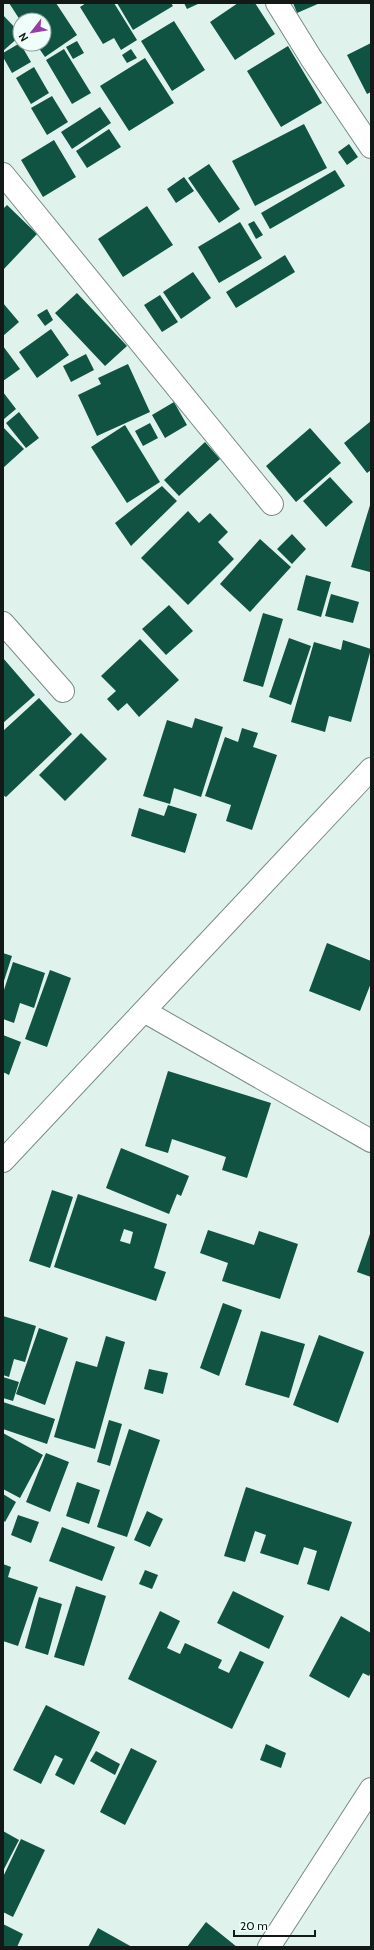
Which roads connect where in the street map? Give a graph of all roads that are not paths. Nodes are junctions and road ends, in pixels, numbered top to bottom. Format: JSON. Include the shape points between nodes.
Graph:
{"nodes":[{"id":1,"x":277,"y":3,"type":"edge"},
{"id":2,"x":371,"y":147,"type":"edge"},
{"id":3,"x":3,"y":174,"type":"edge"},
{"id":4,"x":272,"y":504,"type":"dead end"},
{"id":5,"x":3,"y":623,"type":"edge"},
{"id":6,"x":63,"y":691,"type":"dead end"},
{"id":7,"x":371,"y":769,"type":"edge"},
{"id":8,"x":144,"y":1011,"type":"junction"},
{"id":9,"x":371,"y":1141,"type":"edge"},
{"id":10,"x":3,"y":1161,"type":"edge"},
{"id":11,"x":371,"y":1789,"type":"edge"},
{"id":12,"x":269,"y":1947,"type":"edge"}],
"edges":[{"from":1,"to":2,"type":"street"},
{"from":3,"to":4,"type":"street"},
{"from":5,"to":6,"type":"street"},
{"from":7,"to":8,"type":"street"},
{"from":8,"to":9,"type":"street"},
{"from":8,"to":10,"type":"street"},
{"from":11,"to":12,"type":"street"}]}
